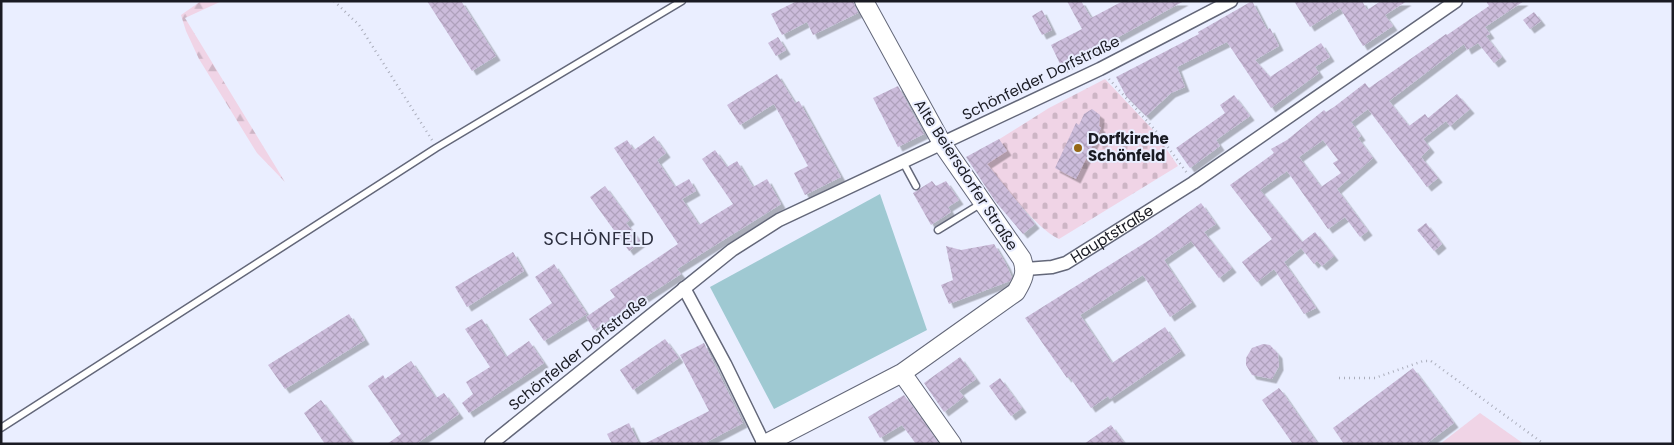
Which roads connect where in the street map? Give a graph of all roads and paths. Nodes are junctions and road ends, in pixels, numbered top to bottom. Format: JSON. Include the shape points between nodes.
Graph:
{"nodes":[{"id":1,"x":334,"y":1,"type":"edge"},
{"id":2,"x":682,"y":1,"type":"edge"},
{"id":3,"x":864,"y":1,"type":"edge"},
{"id":4,"x":1231,"y":1,"type":"edge"},
{"id":5,"x":1456,"y":1,"type":"edge"},
{"id":6,"x":1100,"y":69,"type":"junction"},
{"id":7,"x":943,"y":145,"type":"junction"},
{"id":8,"x":436,"y":148,"type":"junction"},
{"id":9,"x":902,"y":162,"type":"junction"},
{"id":10,"x":1193,"y":183,"type":"junction"},
{"id":11,"x":916,"y":186,"type":"dead end"},
{"id":12,"x":983,"y":203,"type":"junction"},
{"id":13,"x":938,"y":230,"type":"dead end"},
{"id":14,"x":1026,"y":269,"type":"junction"},
{"id":15,"x":684,"y":288,"type":"junction"},
{"id":16,"x":902,"y":373,"type":"junction"},
{"id":17,"x":1339,"y":378,"type":"dead end"},
{"id":18,"x":1,"y":428,"type":"edge"},
{"id":19,"x":491,"y":444,"type":"edge"},
{"id":20,"x":764,"y":444,"type":"edge"},
{"id":21,"x":952,"y":444,"type":"edge"},
{"id":22,"x":1544,"y":444,"type":"edge"}],
"edges":[{"from":1,"to":8,"type":"path","via":[[359,25]]},
{"from":2,"to":8,"type":"lane"},
{"from":3,"to":7,"type":"main road","name":"Alte Beiersdorfer Straße"},
{"from":4,"to":6,"type":"street","name":"Schönfelder Dorfstraße"},
{"from":5,"to":10,"type":"street","name":"Hauptstraße"},
{"from":6,"to":7,"type":"street","name":"Schönfelder Dorfstraße"},
{"from":6,"to":10,"type":"path","via":[[1156,131]]},
{"from":7,"to":9,"type":"street","name":"Schönfelder Dorfstraße"},
{"from":7,"to":12,"type":"main road","name":"Alte Beiersdorfer Straße"},
{"from":8,"to":18,"type":"lane"},
{"from":9,"to":11,"type":"lane"},
{"from":9,"to":15,"type":"street","name":"Schönfelder Dorfstraße","via":[[779,220],[732,250]]},
{"from":10,"to":14,"type":"street","name":"Hauptstraße","via":[[1066,263]]},
{"from":12,"to":13,"type":"lane"},
{"from":12,"to":14,"type":"main road","name":"Alte Beiersdorfer Straße"},
{"from":14,"to":16,"type":"main road","via":[[1016,292]]},
{"from":15,"to":19,"type":"street","name":"Schönfelder Dorfstraße"},
{"from":15,"to":20,"type":"street"},
{"from":16,"to":20,"type":"main road"},
{"from":16,"to":21,"type":"main road"},
{"from":17,"to":22,"type":"path","via":[[1375,378],[1423,361],[1432,361]]}]}
